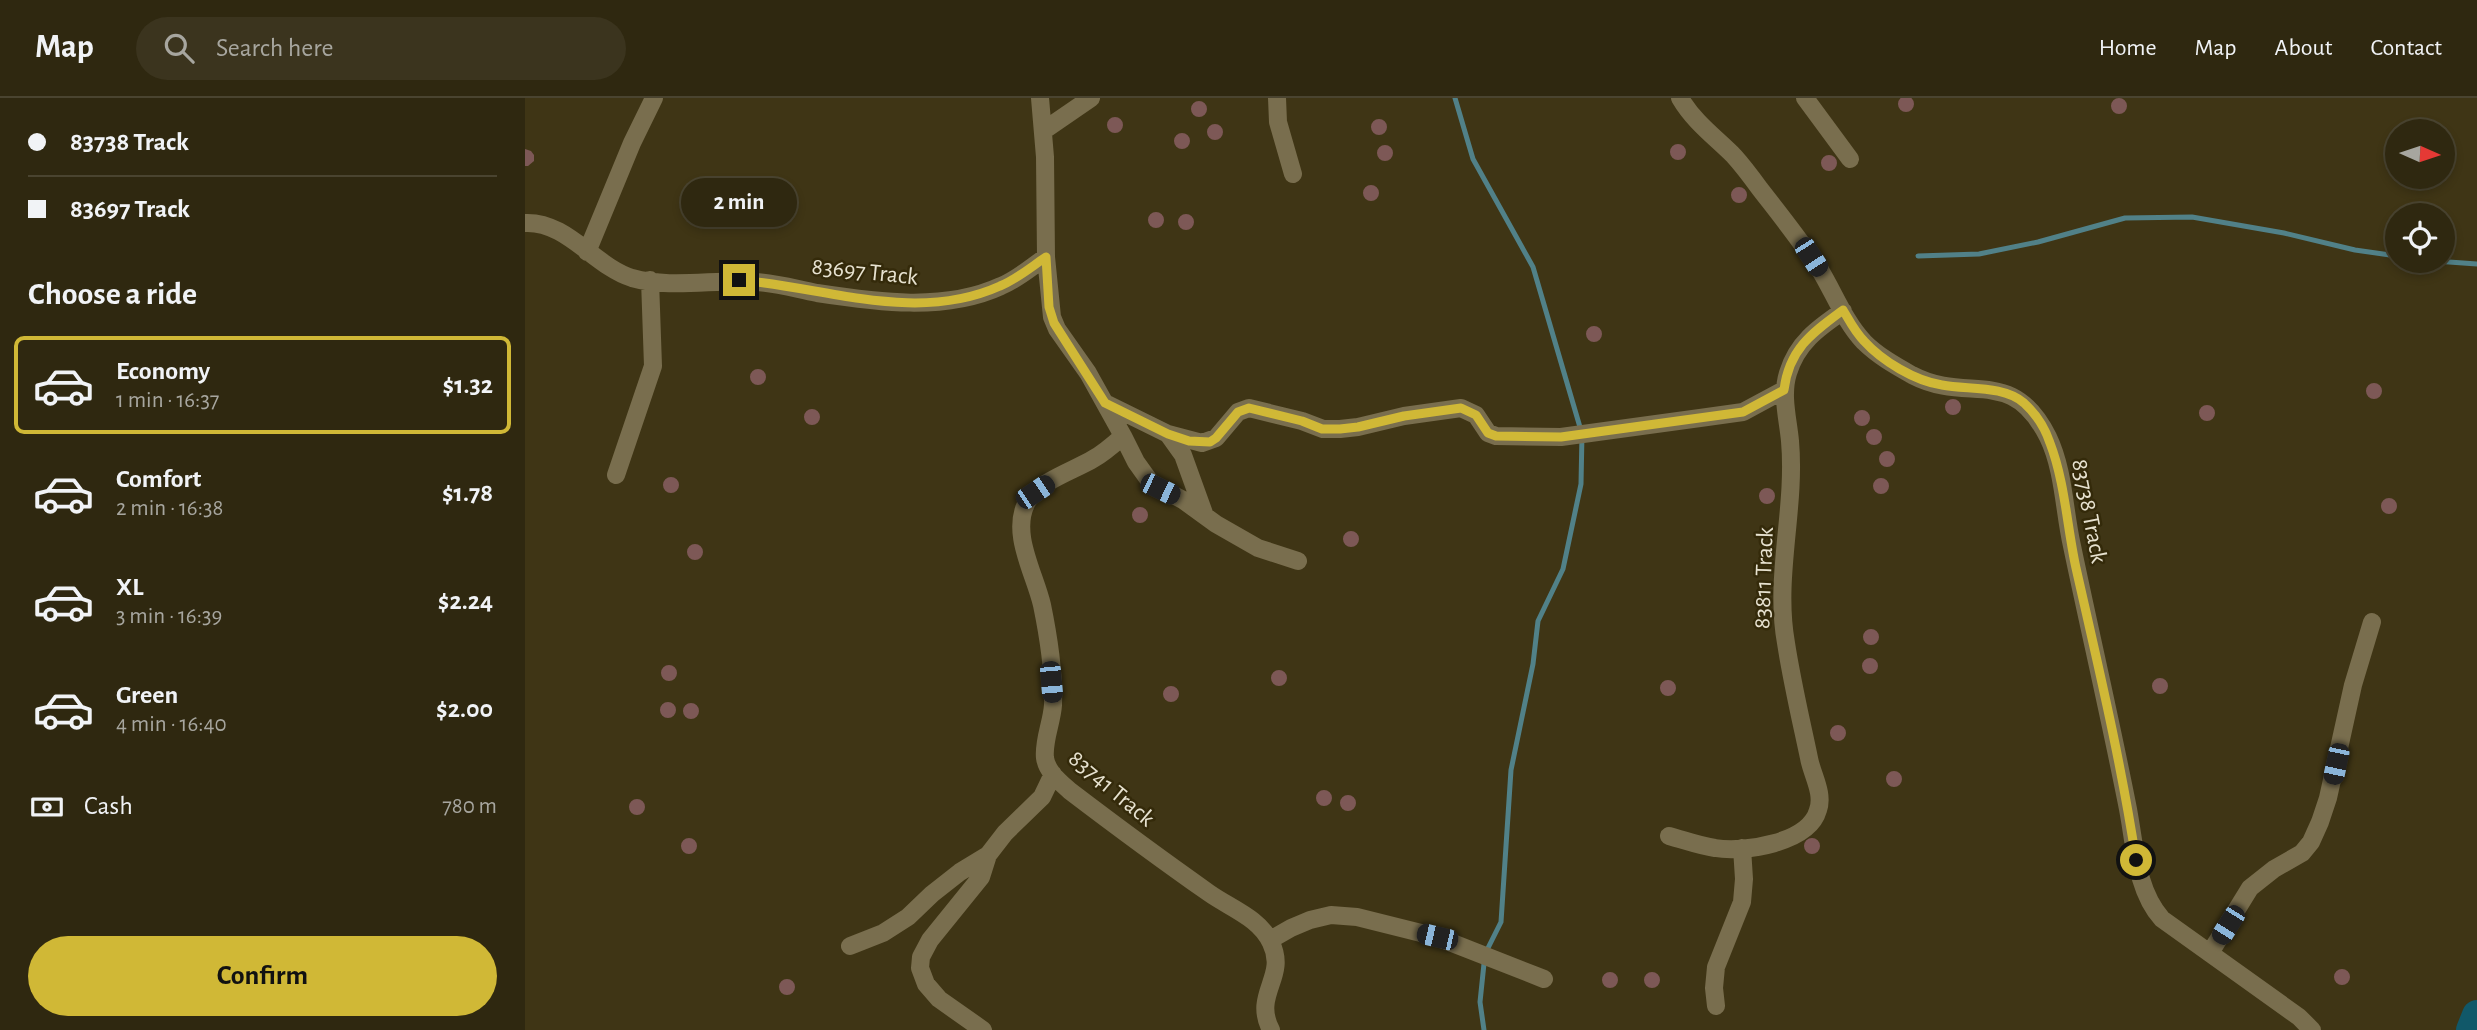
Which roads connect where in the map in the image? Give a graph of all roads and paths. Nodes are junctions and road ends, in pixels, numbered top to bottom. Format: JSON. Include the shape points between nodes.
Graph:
{"nodes":[{"id":1,"x":655,"y":98,"type":"edge"},
{"id":2,"x":1040,"y":98,"type":"edge"},
{"id":3,"x":1091,"y":98,"type":"edge"},
{"id":4,"x":1277,"y":98,"type":"edge"},
{"id":5,"x":1681,"y":98,"type":"edge"},
{"id":6,"x":1805,"y":98,"type":"edge"},
{"id":7,"x":1044,"y":131,"type":"junction"},
{"id":8,"x":1850,"y":159,"type":"dead end"},
{"id":9,"x":1293,"y":174,"type":"dead end"},
{"id":10,"x":525,"y":223,"type":"edge"},
{"id":11,"x":587,"y":252,"type":"junction"},
{"id":12,"x":1046,"y":257,"type":"junction"},
{"id":13,"x":650,"y":280,"type":"junction"},
{"id":14,"x":1843,"y":310,"type":"junction"},
{"id":15,"x":1784,"y":390,"type":"junction"},
{"id":16,"x":1105,"y":403,"type":"junction"},
{"id":17,"x":1168,"y":434,"type":"junction"},
{"id":18,"x":1123,"y":436,"type":"junction"},
{"id":19,"x":616,"y":475,"type":"dead end"},
{"id":20,"x":1205,"y":516,"type":"junction"},
{"id":21,"x":1299,"y":561,"type":"dead end"},
{"id":22,"x":2372,"y":622,"type":"dead end"},
{"id":23,"x":1053,"y":774,"type":"junction"},
{"id":24,"x":1669,"y":836,"type":"dead end"},
{"id":25,"x":1738,"y":849,"type":"junction"},
{"id":26,"x":988,"y":855,"type":"junction"},
{"id":27,"x":1270,"y":940,"type":"junction"},
{"id":28,"x":850,"y":946,"type":"dead end"},
{"id":29,"x":2210,"y":953,"type":"junction"},
{"id":30,"x":1544,"y":979,"type":"dead end"},
{"id":31,"x":1716,"y":1006,"type":"dead end"},
{"id":32,"x":982,"y":1030,"type":"edge"},
{"id":33,"x":1271,"y":1030,"type":"edge"},
{"id":34,"x":2312,"y":1030,"type":"edge"}],
"edges":[{"from":1,"to":11,"type":"street"},
{"from":2,"to":7,"type":"street"},
{"from":3,"to":7,"type":"street"},
{"from":4,"to":9,"type":"street","via":[[1278,122]]},
{"from":5,"to":14,"type":"street","name":"83738 Track","via":[[1691,115],[1765,195]]},
{"from":6,"to":8,"type":"street"},
{"from":7,"to":12,"type":"street"},
{"from":10,"to":11,"type":"street","name":"83697 Track","via":[[547,226]]},
{"from":11,"to":13,"type":"street","name":"83697 Track","via":[[632,278]]},
{"from":12,"to":13,"type":"street","name":"83697 Track","via":[[990,291],[916,303],[859,299],[767,282]]},
{"from":12,"to":16,"type":"street","via":[[1054,323]]},
{"from":13,"to":19,"type":"street","via":[[653,366]]},
{"from":14,"to":15,"type":"street","name":"83811 Track","via":[[1800,346]]},
{"from":14,"to":29,"type":"street","name":"83738 Track","via":[[1863,341],[1914,376],[1941,385],[2008,394],[2024,403],[2039,421],[2060,477],[2144,889],[2162,919]]},
{"from":15,"to":17,"type":"street","via":[[1743,412],[1561,437],[1496,436],[1488,433],[1476,415],[1461,408],[1322,429],[1249,408],[1238,412],[1210,442]]},
{"from":15,"to":25,"type":"street","name":"83811 Track","via":[[1791,489],[1783,599],[1785,640],[1819,804],[1816,816],[1796,835]]},
{"from":16,"to":17,"type":"street"},
{"from":16,"to":18,"type":"street"},
{"from":17,"to":20,"type":"street","via":[[1183,455]]},
{"from":18,"to":20,"type":"street","via":[[1147,481]]},
{"from":18,"to":23,"type":"street","name":"83741 Track","via":[[1095,458],[1035,492],[1021,518],[1050,663],[1053,701],[1045,760]]},
{"from":20,"to":21,"type":"street","via":[[1258,548]]},
{"from":22,"to":29,"type":"street","via":[[2321,822],[2302,853],[2250,888]]},
{"from":23,"to":26,"type":"street","via":[[1042,797]]},
{"from":23,"to":27,"type":"street","name":"83741 Track","via":[[1137,841],[1257,924]]},
{"from":24,"to":25,"type":"street","name":"83811 Track","via":[[1717,849]]},
{"from":25,"to":31,"type":"street","via":[[1742,902],[1716,967]]},
{"from":26,"to":28,"type":"street","via":[[883,933]]},
{"from":26,"to":32,"type":"street","via":[[981,877],[930,940],[920,968],[939,999]]},
{"from":27,"to":30,"type":"street","via":[[1310,920],[1331,915],[1357,917],[1437,937]]},
{"from":27,"to":33,"type":"street","via":[[1276,967],[1264,1000]]},
{"from":29,"to":34,"type":"street","name":"83738 Track"}]}
